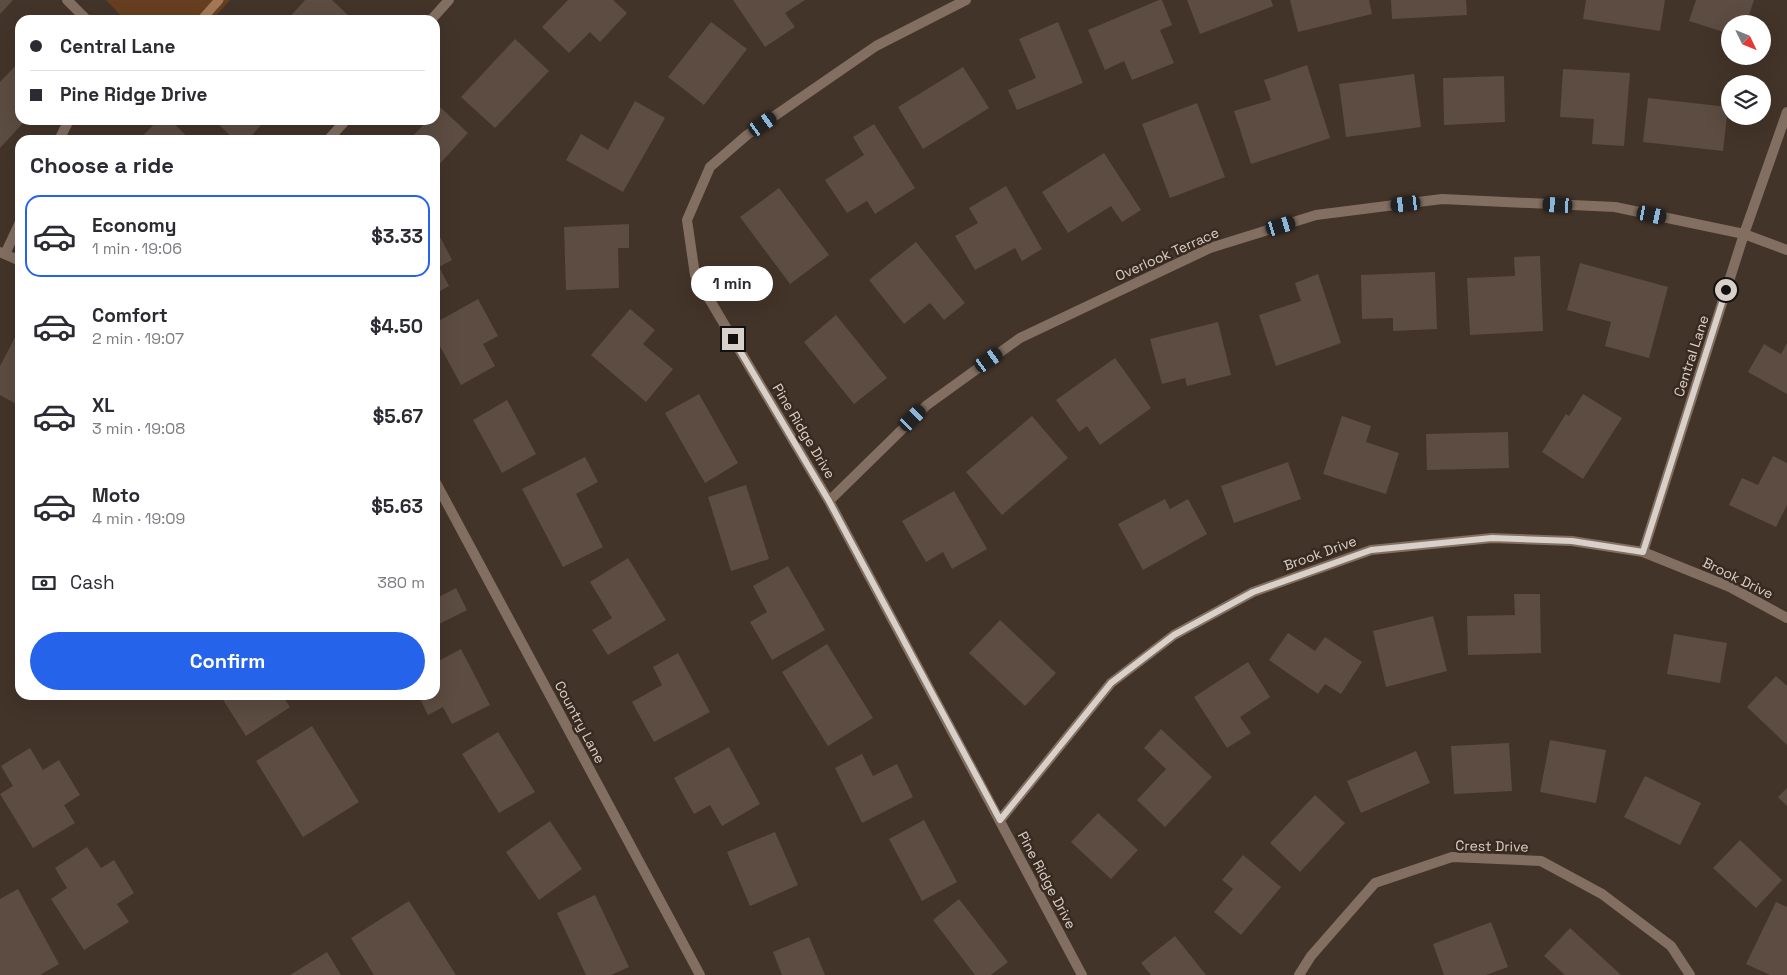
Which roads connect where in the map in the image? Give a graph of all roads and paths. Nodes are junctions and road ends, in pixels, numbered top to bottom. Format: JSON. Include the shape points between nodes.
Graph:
{"nodes":[{"id":1,"x":67,"y":0,"type":"edge"},
{"id":2,"x":449,"y":0,"type":"edge"},
{"id":3,"x":966,"y":0,"type":"edge"},
{"id":4,"x":82,"y":15,"type":"edge"},
{"id":5,"x":436,"y":15,"type":"edge"},
{"id":6,"x":1787,"y":112,"type":"edge"},
{"id":7,"x":342,"y":125,"type":"edge"},
{"id":8,"x":332,"y":135,"type":"edge"},
{"id":9,"x":15,"y":231,"type":"edge"},
{"id":10,"x":1744,"y":234,"type":"junction"},
{"id":11,"x":1787,"y":250,"type":"edge"},
{"id":12,"x":2,"y":253,"type":"edge"},
{"id":13,"x":15,"y":259,"type":"edge"},
{"id":14,"x":440,"y":490,"type":"edge"},
{"id":15,"x":829,"y":501,"type":"junction"},
{"id":16,"x":1643,"y":552,"type":"junction"},
{"id":17,"x":1787,"y":618,"type":"edge"},
{"id":18,"x":1000,"y":820,"type":"junction"},
{"id":19,"x":700,"y":975,"type":"edge"},
{"id":20,"x":1082,"y":975,"type":"edge"},
{"id":21,"x":1299,"y":975,"type":"edge"},
{"id":22,"x":1690,"y":975,"type":"edge"}],
"edges":[{"from":1,"to":4,"type":"street"},
{"from":2,"to":5,"type":"street"},
{"from":3,"to":15,"type":"street","name":"Pine Ridge Drive","via":[[876,46],[747,135],[710,167],[687,220],[695,275]]},
{"from":6,"to":10,"type":"street","name":"Central Lane"},
{"from":7,"to":8,"type":"street"},
{"from":9,"to":12,"type":"street"},
{"from":10,"to":11,"type":"street","name":"Overlook Terrace"},
{"from":10,"to":15,"type":"street","name":"Overlook Terrace","via":[[1615,207],[1442,200],[1316,215],[1210,248],[1020,338],[926,404]]},
{"from":10,"to":16,"type":"street","name":"Central Lane"},
{"from":12,"to":13,"type":"street"},
{"from":14,"to":19,"type":"street","name":"Country Lane"},
{"from":15,"to":18,"type":"street","name":"Pine Ridge Drive"},
{"from":16,"to":17,"type":"street","name":"Brook Drive","via":[[1730,587]]},
{"from":16,"to":18,"type":"street","name":"Brook Drive","via":[[1572,541],[1492,538],[1380,549],[1253,592],[1174,635],[1111,683]]},
{"from":18,"to":20,"type":"street","name":"Pine Ridge Drive"},
{"from":21,"to":22,"type":"street","name":"Crest Drive","via":[[1311,956],[1374,883],[1452,858],[1541,861],[1602,894],[1672,946]]}]}
